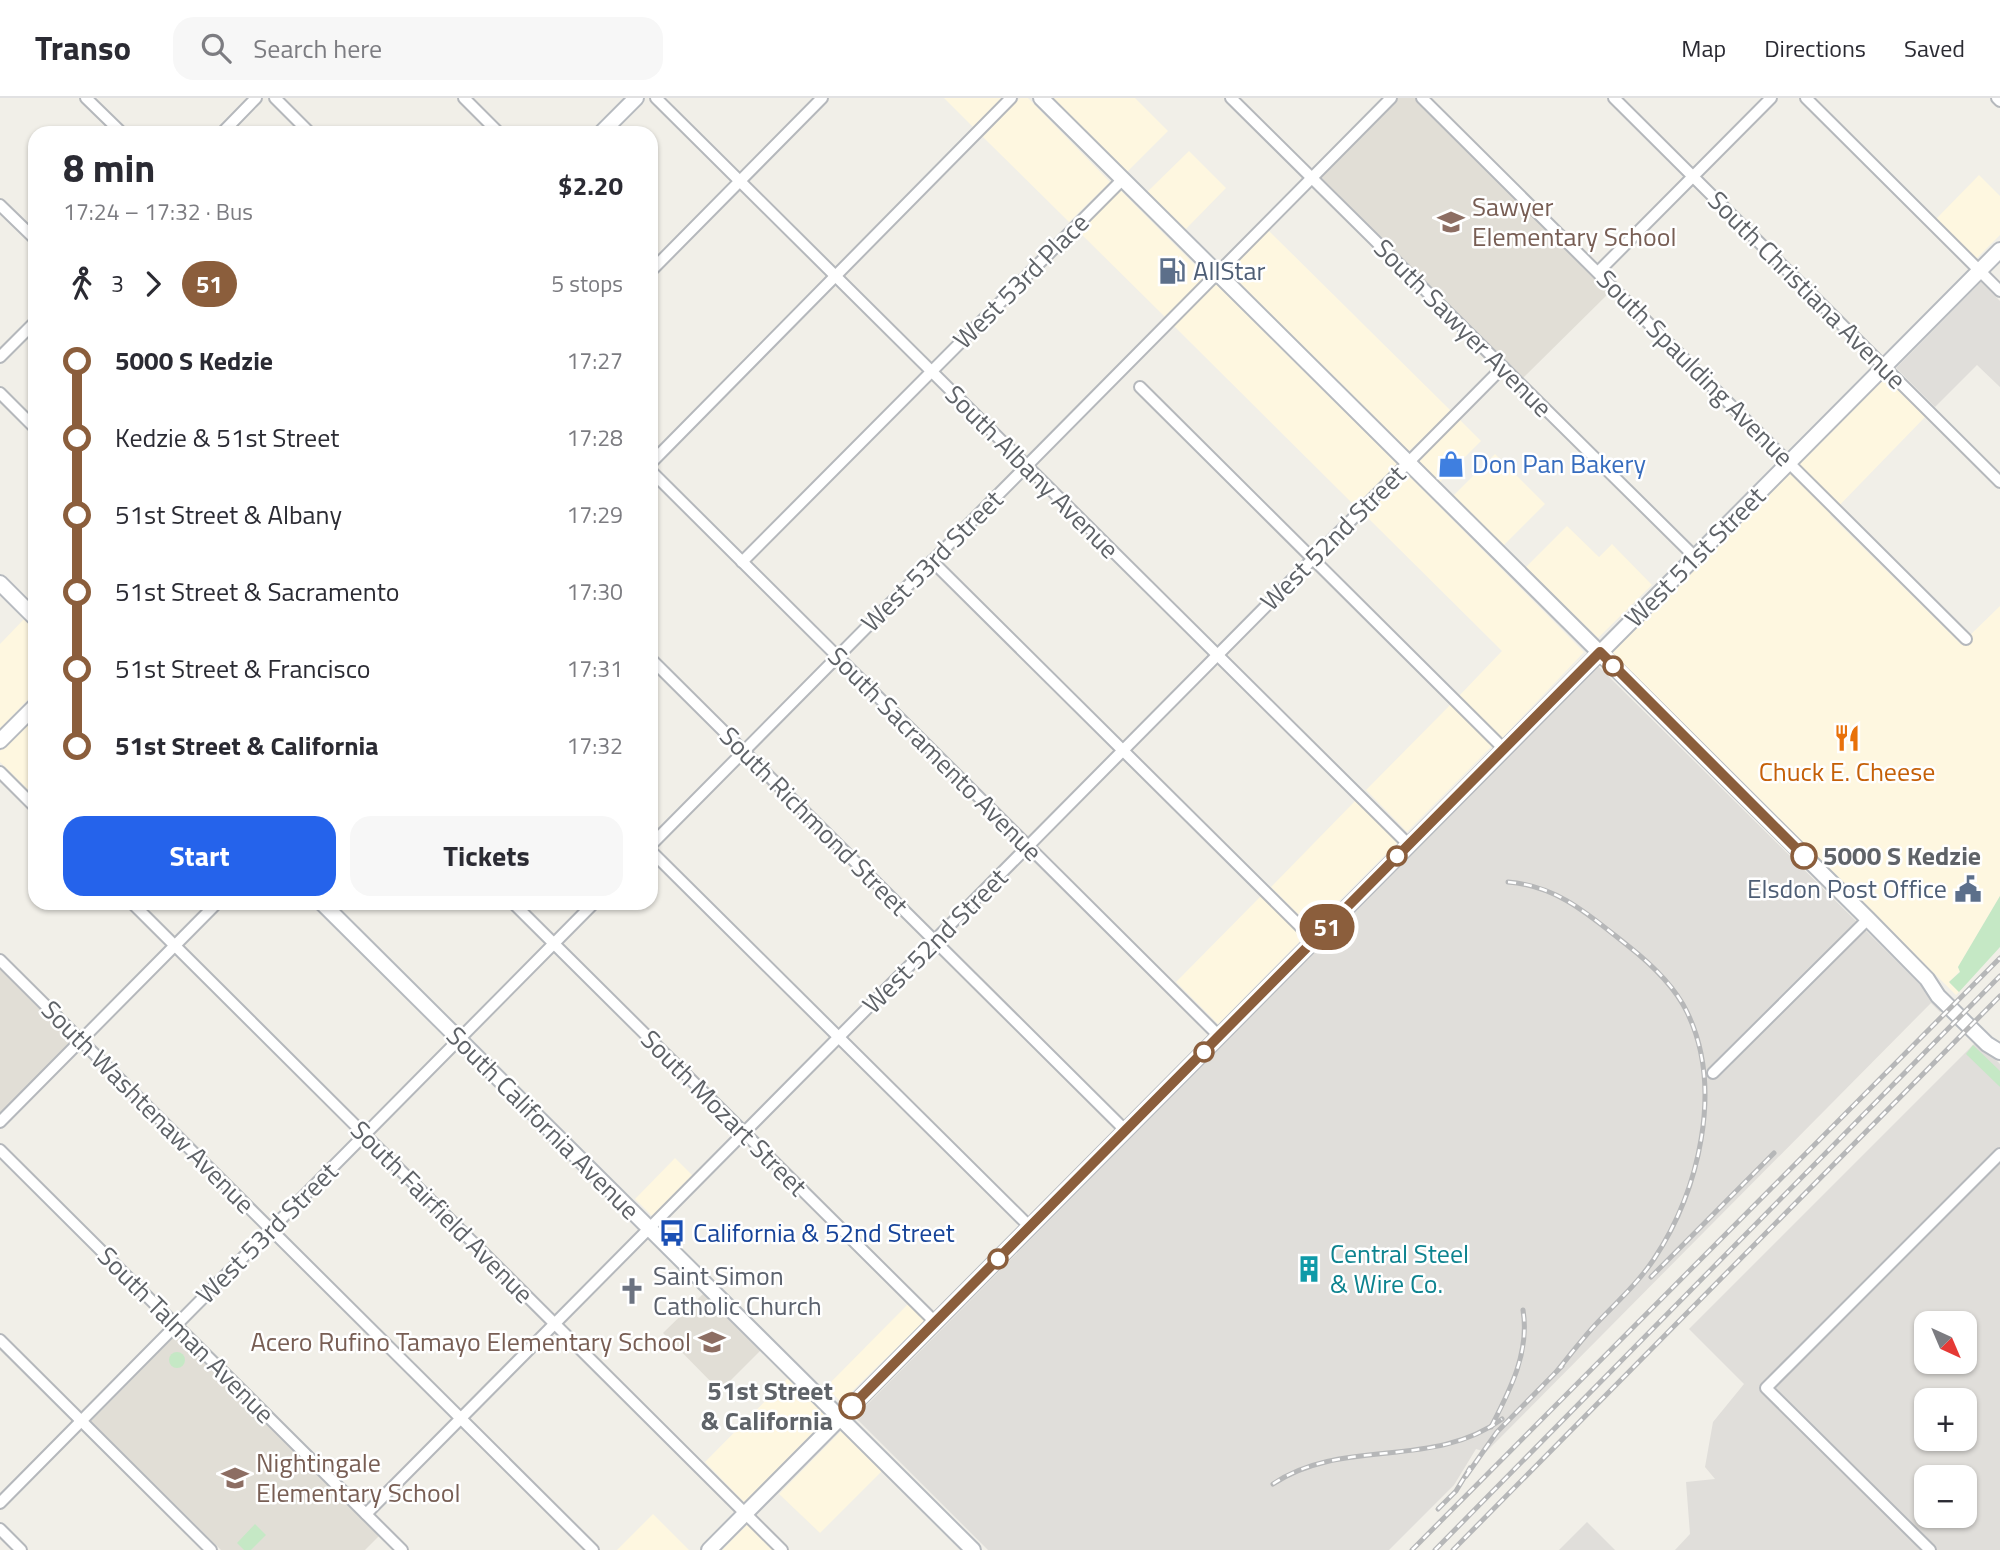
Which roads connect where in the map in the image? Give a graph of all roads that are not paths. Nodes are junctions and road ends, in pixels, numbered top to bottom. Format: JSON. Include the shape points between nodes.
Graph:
{"nodes":[{"id":1,"x":86,"y":98,"type":"edge"},
{"id":2,"x":256,"y":98,"type":"edge"},
{"id":3,"x":275,"y":98,"type":"edge"},
{"id":4,"x":464,"y":98,"type":"edge"},
{"id":5,"x":636,"y":98,"type":"edge"},
{"id":6,"x":656,"y":98,"type":"edge"},
{"id":7,"x":822,"y":98,"type":"edge"},
{"id":8,"x":1011,"y":98,"type":"edge"},
{"id":9,"x":1041,"y":98,"type":"edge"},
{"id":10,"x":1231,"y":98,"type":"edge"},
{"id":11,"x":1391,"y":98,"type":"edge"},
{"id":12,"x":1422,"y":98,"type":"edge"},
{"id":13,"x":1614,"y":98,"type":"edge"},
{"id":14,"x":1771,"y":98,"type":"edge"},
{"id":15,"x":1806,"y":98,"type":"edge"},
{"id":16,"x":115,"y":126,"type":"edge"},
{"id":17,"x":229,"y":126,"type":"edge"},
{"id":18,"x":303,"y":126,"type":"edge"},
{"id":19,"x":492,"y":126,"type":"edge"},
{"id":20,"x":608,"y":126,"type":"edge"},
{"id":21,"x":1693,"y":177,"type":"junction"},
{"id":22,"x":1312,"y":178,"type":"junction"},
{"id":23,"x":1123,"y":179,"type":"junction"},
{"id":24,"x":740,"y":181,"type":"junction"},
{"id":25,"x":0,"y":205,"type":"edge"},
{"id":26,"x":28,"y":232,"type":"edge"},
{"id":27,"x":2000,"y":250,"type":"edge"},
{"id":28,"x":658,"y":264,"type":"edge"},
{"id":29,"x":1979,"y":271,"type":"junction"},
{"id":30,"x":1598,"y":272,"type":"junction"},
{"id":31,"x":1217,"y":273,"type":"junction"},
{"id":32,"x":835,"y":276,"type":"junction"},
{"id":33,"x":2000,"y":291,"type":"edge"},
{"id":34,"x":28,"y":329,"type":"edge"},
{"id":35,"x":0,"y":357,"type":"edge"},
{"id":36,"x":1884,"y":366,"type":"junction"},
{"id":37,"x":1503,"y":367,"type":"junction"},
{"id":38,"x":932,"y":372,"type":"junction"},
{"id":39,"x":1140,"y":387,"type":"dead end"},
{"id":40,"x":0,"y":393,"type":"edge"},
{"id":41,"x":28,"y":421,"type":"edge"},
{"id":42,"x":658,"y":456,"type":"edge"},
{"id":43,"x":1408,"y":462,"type":"junction"},
{"id":44,"x":1789,"y":462,"type":"junction"},
{"id":45,"x":1026,"y":466,"type":"junction"},
{"id":46,"x":658,"y":478,"type":"edge"},
{"id":47,"x":2000,"y":482,"type":"edge"},
{"id":48,"x":1695,"y":557,"type":"junction"},
{"id":49,"x":1312,"y":559,"type":"junction"},
{"id":50,"x":932,"y":561,"type":"junction"},
{"id":51,"x":742,"y":562,"type":"junction"},
{"id":52,"x":0,"y":583,"type":"edge"},
{"id":53,"x":28,"y":611,"type":"edge"},
{"id":54,"x":1966,"y":639,"type":"dead end"},
{"id":55,"x":1600,"y":652,"type":"junction"},
{"id":56,"x":1217,"y":655,"type":"junction"},
{"id":57,"x":838,"y":657,"type":"junction"},
{"id":58,"x":658,"y":666,"type":"edge"},
{"id":59,"x":28,"y":713,"type":"edge"},
{"id":60,"x":0,"y":741,"type":"edge"},
{"id":61,"x":1504,"y":749,"type":"junction"},
{"id":62,"x":1123,"y":750,"type":"junction"},
{"id":63,"x":744,"y":751,"type":"junction"},
{"id":64,"x":0,"y":772,"type":"edge"},
{"id":65,"x":28,"y":800,"type":"edge"},
{"id":66,"x":658,"y":838,"type":"edge"},
{"id":67,"x":1409,"y":845,"type":"junction"},
{"id":68,"x":1028,"y":846,"type":"junction"},
{"id":69,"x":658,"y":858,"type":"edge"},
{"id":70,"x":139,"y":910,"type":"edge"},
{"id":71,"x":209,"y":910,"type":"edge"},
{"id":72,"x":329,"y":910,"type":"edge"},
{"id":73,"x":520,"y":910,"type":"edge"},
{"id":74,"x":587,"y":910,"type":"edge"},
{"id":75,"x":1868,"y":919,"type":"junction"},
{"id":76,"x":1314,"y":940,"type":"junction"},
{"id":77,"x":934,"y":941,"type":"junction"},
{"id":78,"x":554,"y":943,"type":"junction"},
{"id":79,"x":174,"y":946,"type":"junction"},
{"id":80,"x":0,"y":960,"type":"edge"},
{"id":81,"x":1219,"y":1036,"type":"junction"},
{"id":82,"x":839,"y":1037,"type":"junction"},
{"id":83,"x":81,"y":1040,"type":"junction"},
{"id":84,"x":459,"y":1040,"type":"junction"},
{"id":85,"x":1999,"y":1051,"type":"edge"},
{"id":86,"x":1713,"y":1073,"type":"dead end"},
{"id":87,"x":0,"y":1122,"type":"edge"},
{"id":88,"x":1125,"y":1130,"type":"junction"},
{"id":89,"x":744,"y":1133,"type":"junction"},
{"id":90,"x":364,"y":1135,"type":"junction"},
{"id":91,"x":0,"y":1150,"type":"edge"},
{"id":92,"x":2000,"y":1154,"type":"edge"},
{"id":93,"x":1030,"y":1227,"type":"junction"},
{"id":94,"x":649,"y":1229,"type":"junction"},
{"id":95,"x":271,"y":1230,"type":"junction"},
{"id":96,"x":935,"y":1322,"type":"junction"},
{"id":97,"x":555,"y":1324,"type":"junction"},
{"id":98,"x":176,"y":1325,"type":"junction"},
{"id":99,"x":0,"y":1340,"type":"edge"},
{"id":100,"x":840,"y":1418,"type":"junction"},
{"id":101,"x":461,"y":1419,"type":"junction"},
{"id":102,"x":81,"y":1421,"type":"junction"},
{"id":103,"x":0,"y":1503,"type":"edge"},
{"id":104,"x":746,"y":1513,"type":"junction"},
{"id":105,"x":366,"y":1514,"type":"junction"},
{"id":106,"x":0,"y":1529,"type":"edge"},
{"id":107,"x":21,"y":1550,"type":"edge"},
{"id":108,"x":211,"y":1550,"type":"edge"},
{"id":109,"x":402,"y":1550,"type":"edge"},
{"id":110,"x":593,"y":1550,"type":"edge"},
{"id":111,"x":709,"y":1550,"type":"edge"},
{"id":112,"x":782,"y":1550,"type":"edge"},
{"id":113,"x":973,"y":1550,"type":"edge"},
{"id":114,"x":1930,"y":1550,"type":"edge"}],
"edges":[{"from":1,"to":16,"type":"street"},
{"from":2,"to":17,"type":"street"},
{"from":3,"to":18,"type":"street"},
{"from":4,"to":19,"type":"street"},
{"from":5,"to":20,"type":"street"},
{"from":6,"to":24,"type":"street","name":"South Albany Avenue"},
{"from":7,"to":24,"type":"street"},
{"from":8,"to":32,"type":"street"},
{"from":9,"to":23,"type":"street"},
{"from":10,"to":22,"type":"street","name":"South Sawyer Avenue"},
{"from":11,"to":22,"type":"street","name":"West 53rd Street"},
{"from":12,"to":30,"type":"street","name":"South Spaulding Avenue"},
{"from":13,"to":21,"type":"street","name":"South Christiana Avenue"},
{"from":14,"to":21,"type":"street"},
{"from":15,"to":29,"type":"street"},
{"from":21,"to":30,"type":"street"},
{"from":21,"to":36,"type":"street","name":"South Christiana Avenue"},
{"from":22,"to":31,"type":"street","name":"West 53rd Street"},
{"from":22,"to":37,"type":"street","name":"South Sawyer Avenue"},
{"from":23,"to":31,"type":"street"},
{"from":23,"to":38,"type":"street","name":"West 53rd Place"},
{"from":24,"to":28,"type":"street"},
{"from":24,"to":32,"type":"street","name":"South Albany Avenue"},
{"from":25,"to":26,"type":"street"},
{"from":27,"to":29,"type":"street","name":"West 51st Street"},
{"from":29,"to":33,"type":"street"},
{"from":29,"to":36,"type":"street","name":"West 51st Street"},
{"from":30,"to":44,"type":"street","name":"South Spaulding Avenue"},
{"from":31,"to":43,"type":"street"},
{"from":31,"to":45,"type":"street","name":"West 53rd Street"},
{"from":32,"to":38,"type":"street","name":"South Albany Avenue"},
{"from":32,"to":42,"type":"street"},
{"from":34,"to":35,"type":"street"},
{"from":36,"to":44,"type":"street","name":"West 51st Street"},
{"from":36,"to":47,"type":"street","name":"South Christiana Avenue"},
{"from":37,"to":43,"type":"street","name":"West 52nd Street"},
{"from":37,"to":48,"type":"street","name":"South Sawyer Avenue"},
{"from":38,"to":45,"type":"street","name":"South Albany Avenue"},
{"from":38,"to":51,"type":"street","name":"West 53rd Place"},
{"from":39,"to":49,"type":"street"},
{"from":40,"to":41,"type":"street"},
{"from":43,"to":49,"type":"street","name":"West 52nd Street"},
{"from":43,"to":55,"type":"street"},
{"from":44,"to":48,"type":"street","name":"West 51st Street"},
{"from":44,"to":54,"type":"street","name":"South Spaulding Avenue"},
{"from":45,"to":50,"type":"street","name":"West 53rd Street"},
{"from":45,"to":56,"type":"street","name":"South Albany Avenue"},
{"from":46,"to":51,"type":"street","name":"South Sacramento Avenue"},
{"from":48,"to":55,"type":"street","name":"West 51st Street"},
{"from":49,"to":56,"type":"street","name":"West 52nd Street"},
{"from":49,"to":61,"type":"street"},
{"from":50,"to":57,"type":"street","name":"West 53rd Street"},
{"from":50,"to":62,"type":"street"},
{"from":51,"to":57,"type":"street","name":"South Sacramento Avenue"},
{"from":52,"to":53,"type":"street"},
{"from":55,"to":61,"type":"street","name":"West 51st Street"},
{"from":55,"to":75,"type":"street"},
{"from":56,"to":62,"type":"street","name":"West 52nd Street"},
{"from":56,"to":67,"type":"street","name":"South Albany Avenue"},
{"from":57,"to":63,"type":"street","name":"West 53rd Street"},
{"from":57,"to":68,"type":"street","name":"South Sacramento Avenue"},
{"from":58,"to":63,"type":"street","name":"South Richmond Street"},
{"from":59,"to":60,"type":"street"},
{"from":61,"to":67,"type":"street","name":"West 51st Street"},
{"from":62,"to":68,"type":"street","name":"West 52nd Street"},
{"from":62,"to":76,"type":"street"},
{"from":63,"to":66,"type":"street","name":"West 53rd Street"},
{"from":63,"to":77,"type":"street","name":"South Richmond Street"},
{"from":64,"to":65,"type":"street"},
{"from":67,"to":76,"type":"street","name":"West 51st Street"},
{"from":68,"to":77,"type":"street","name":"West 52nd Street"},
{"from":68,"to":81,"type":"street","name":"South Sacramento Avenue"},
{"from":69,"to":82,"type":"street"},
{"from":70,"to":79,"type":"street","name":"South Fairfield Avenue"},
{"from":71,"to":79,"type":"street"},
{"from":72,"to":84,"type":"street","name":"South California Avenue"},
{"from":73,"to":78,"type":"street","name":"South Mozart Street"},
{"from":74,"to":78,"type":"street","name":"West 53rd Street"},
{"from":75,"to":85,"type":"street","via":[[1938,996]]},
{"from":75,"to":86,"type":"street"},
{"from":76,"to":81,"type":"street","name":"West 51st Street"},
{"from":77,"to":82,"type":"street","name":"West 52nd Street"},
{"from":77,"to":88,"type":"street","name":"South Richmond Street"},
{"from":78,"to":84,"type":"street","name":"West 53rd Street"},
{"from":78,"to":89,"type":"street","name":"South Mozart Street"},
{"from":79,"to":83,"type":"street"},
{"from":79,"to":90,"type":"street","name":"South Fairfield Avenue"},
{"from":80,"to":83,"type":"street","name":"South Washtenaw Avenue"},
{"from":81,"to":88,"type":"street","name":"West 51st Street"},
{"from":82,"to":89,"type":"street","name":"West 52nd Street"},
{"from":82,"to":93,"type":"street"},
{"from":83,"to":87,"type":"street"},
{"from":83,"to":95,"type":"street","name":"South Washtenaw Avenue"},
{"from":84,"to":90,"type":"street","name":"West 53rd Street"},
{"from":84,"to":94,"type":"street","name":"South California Avenue"},
{"from":88,"to":93,"type":"street","name":"West 51st Street"},
{"from":89,"to":94,"type":"street","name":"West 52nd Street"},
{"from":89,"to":96,"type":"street","name":"South Mozart Street"},
{"from":90,"to":95,"type":"street","name":"West 53rd Street"},
{"from":90,"to":97,"type":"street","name":"South Fairfield Avenue"},
{"from":91,"to":98,"type":"street","name":"South Talman Avenue"},
{"from":92,"to":114,"type":"street","via":[[1766,1388]]},
{"from":93,"to":96,"type":"street","name":"West 51st Street"},
{"from":94,"to":97,"type":"street","name":"West 52nd Street"},
{"from":94,"to":100,"type":"street","name":"South California Avenue"},
{"from":95,"to":98,"type":"street","name":"West 53rd Street"},
{"from":95,"to":101,"type":"street","name":"South Washtenaw Avenue"},
{"from":96,"to":100,"type":"street","name":"West 51st Street"},
{"from":97,"to":101,"type":"street","name":"West 52nd Street"},
{"from":97,"to":104,"type":"street","name":"South Fairfield Avenue"},
{"from":98,"to":102,"type":"street","name":"West 53rd Street"},
{"from":98,"to":105,"type":"street","name":"South Talman Avenue"},
{"from":99,"to":102,"type":"street"},
{"from":100,"to":104,"type":"street","name":"West 51st Street"},
{"from":100,"to":113,"type":"street","name":"South California Avenue"},
{"from":101,"to":105,"type":"street","name":"West 52nd Street"},
{"from":101,"to":110,"type":"street","name":"South Washtenaw Avenue"},
{"from":102,"to":103,"type":"street","name":"West 53rd Street"},
{"from":102,"to":108,"type":"street"},
{"from":104,"to":111,"type":"street","name":"West 51st Street"},
{"from":104,"to":112,"type":"street","name":"South Fairfield Avenue"},
{"from":105,"to":109,"type":"street","name":"South Talman Avenue"},
{"from":106,"to":107,"type":"street"}]}
